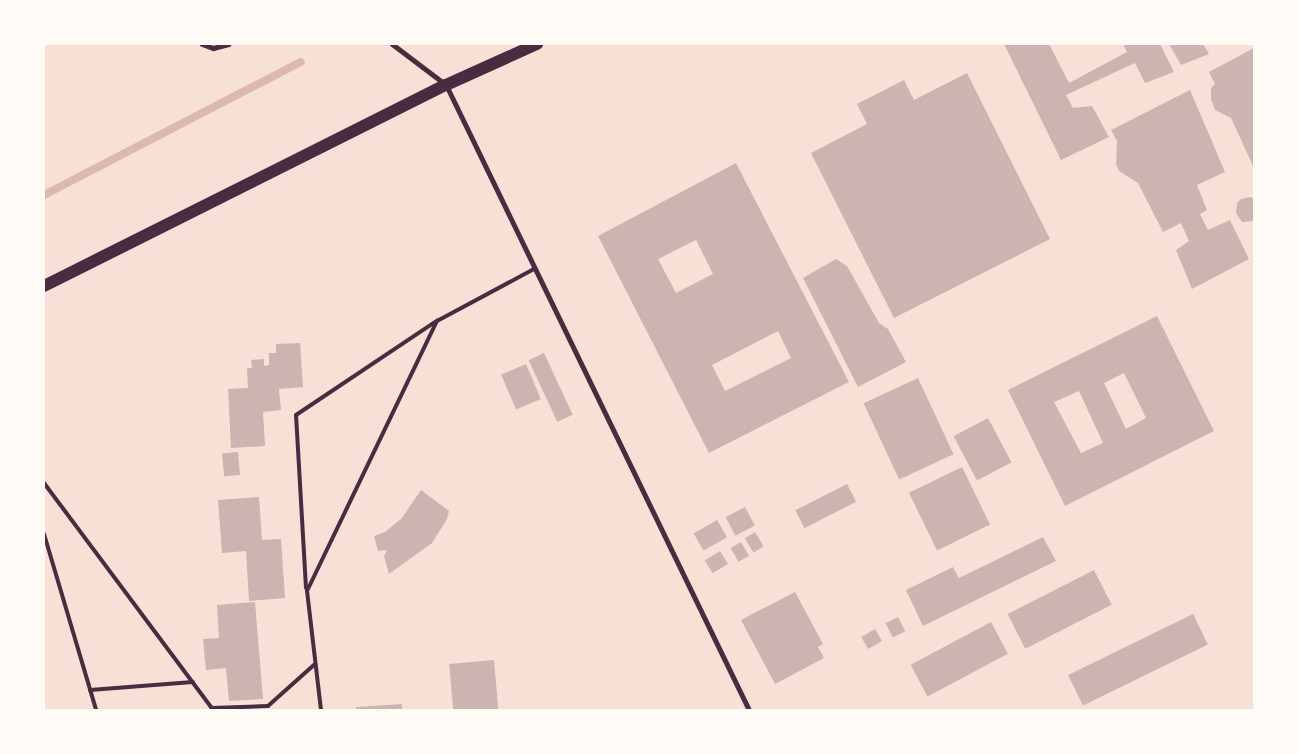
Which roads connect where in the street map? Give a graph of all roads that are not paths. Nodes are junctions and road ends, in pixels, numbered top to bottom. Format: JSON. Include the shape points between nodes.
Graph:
{"nodes":[{"id":1,"x":202,"y":44,"type":"edge"},
{"id":2,"x":228,"y":44,"type":"edge"},
{"id":3,"x":392,"y":44,"type":"edge"},
{"id":4,"x":538,"y":44,"type":"edge"},
{"id":5,"x":446,"y":84,"type":"junction"},
{"id":6,"x":534,"y":269,"type":"junction"},
{"id":7,"x":44,"y":286,"type":"edge"},
{"id":8,"x":437,"y":321,"type":"junction"},
{"id":9,"x":44,"y":483,"type":"edge"},
{"id":10,"x":44,"y":534,"type":"edge"},
{"id":11,"x":307,"y":590,"type":"junction"},
{"id":12,"x":316,"y":664,"type":"junction"},
{"id":13,"x":193,"y":682,"type":"junction"},
{"id":14,"x":90,"y":690,"type":"junction"},
{"id":15,"x":96,"y":710,"type":"edge"},
{"id":16,"x":321,"y":710,"type":"edge"},
{"id":17,"x":749,"y":710,"type":"edge"}],
"edges":[{"from":1,"to":2,"type":"street","via":[[213,48]]},
{"from":3,"to":5,"type":"street"},
{"from":4,"to":5,"type":"main road"},
{"from":5,"to":6,"type":"street"},
{"from":5,"to":7,"type":"main road"},
{"from":6,"to":8,"type":"lane"},
{"from":6,"to":17,"type":"street"},
{"from":8,"to":11,"type":"lane"},
{"from":8,"to":11,"type":"lane","via":[[296,415]]},
{"from":9,"to":13,"type":"lane"},
{"from":10,"to":14,"type":"lane"},
{"from":11,"to":12,"type":"lane"},
{"from":12,"to":13,"type":"lane","via":[[268,706],[212,708]]},
{"from":12,"to":16,"type":"lane"},
{"from":13,"to":14,"type":"lane"},
{"from":14,"to":15,"type":"lane"}]}
